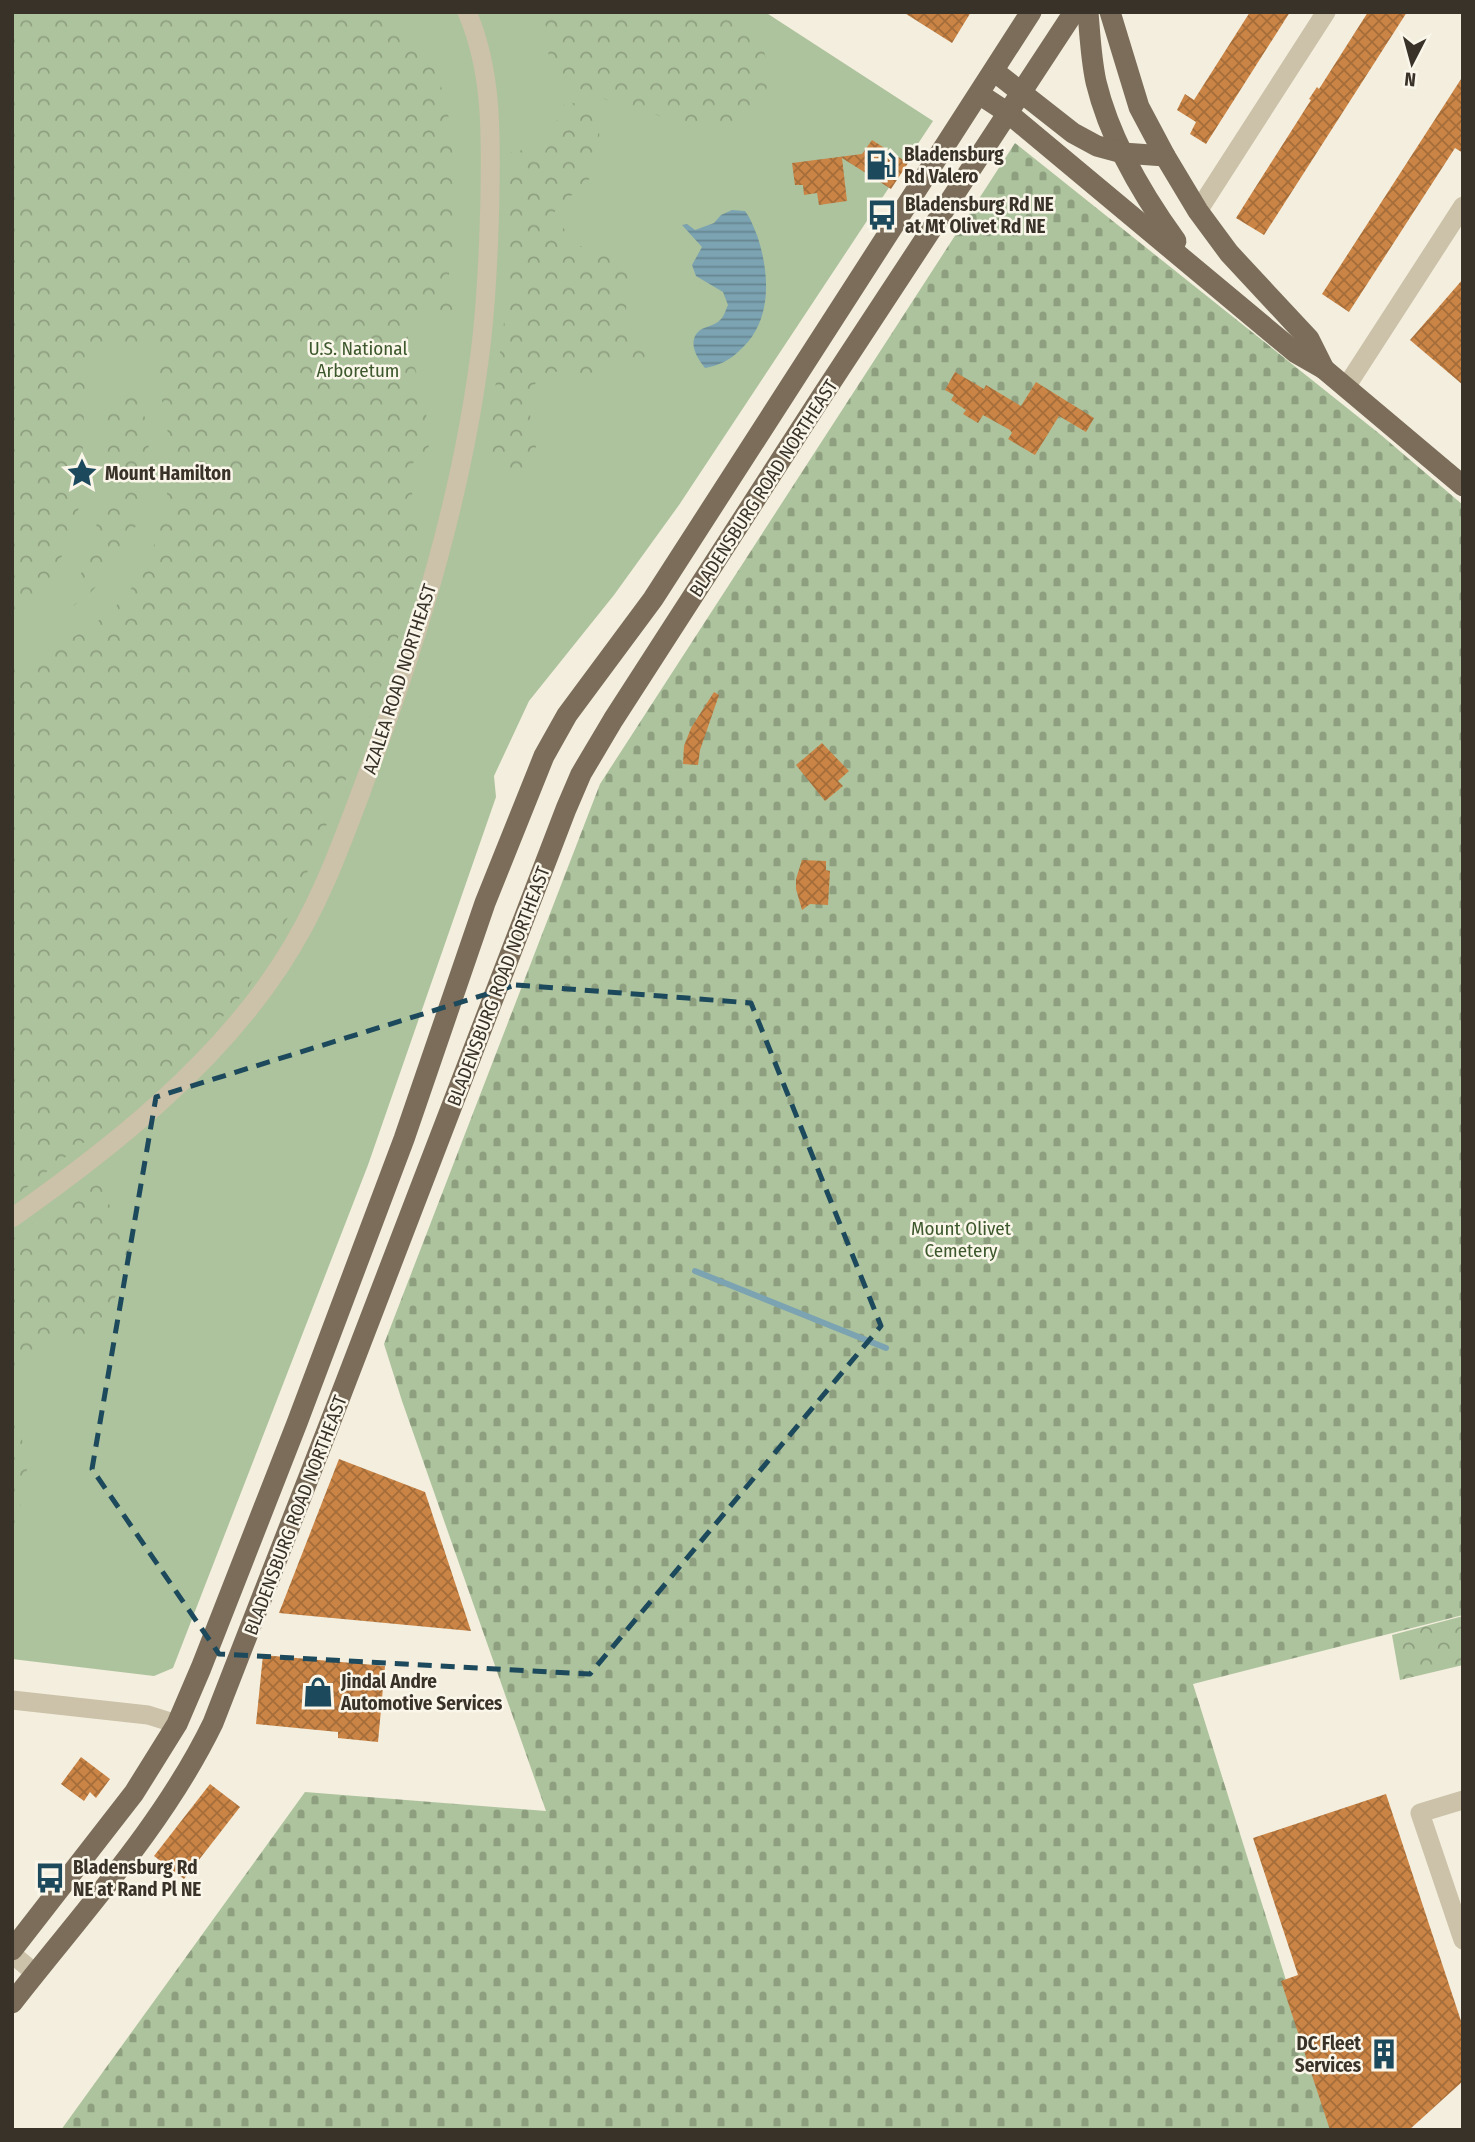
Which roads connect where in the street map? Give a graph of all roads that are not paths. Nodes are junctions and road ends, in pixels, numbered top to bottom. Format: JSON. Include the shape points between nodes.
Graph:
{"nodes":[{"id":1,"x":467,"y":12,"type":"edge"},
{"id":2,"x":1031,"y":12,"type":"edge"},
{"id":3,"x":1074,"y":12,"type":"edge"},
{"id":4,"x":1088,"y":12,"type":"edge"},
{"id":5,"x":1110,"y":12,"type":"edge"},
{"id":6,"x":1326,"y":12,"type":"edge"},
{"id":7,"x":994,"y":71,"type":"junction"},
{"id":8,"x":1022,"y":91,"type":"junction"},
{"id":9,"x":979,"y":93,"type":"junction"},
{"id":10,"x":1008,"y":113,"type":"junction"},
{"id":11,"x":1123,"y":153,"type":"junction"},
{"id":12,"x":1165,"y":156,"type":"junction"},
{"id":13,"x":1463,"y":206,"type":"edge"},
{"id":14,"x":1198,"y":211,"type":"junction"},
{"id":15,"x":1194,"y":266,"type":"junction"},
{"id":16,"x":840,"y":307,"type":"junction"},
{"id":17,"x":868,"y":326,"type":"junction"},
{"id":18,"x":1324,"y":369,"type":"junction"},
{"id":19,"x":794,"y":380,"type":"junction"},
{"id":20,"x":1346,"y":387,"type":"junction"},
{"id":21,"x":820,"y":399,"type":"junction"},
{"id":22,"x":1463,"y":486,"type":"edge"},
{"id":23,"x":12,"y":1217,"type":"edge"},
{"id":24,"x":297,"y":1423,"type":"junction"},
{"id":25,"x":326,"y":1434,"type":"junction"},
{"id":26,"x":12,"y":1700,"type":"edge"},
{"id":27,"x":177,"y":1724,"type":"junction"},
{"id":28,"x":1463,"y":1800,"type":"edge"},
{"id":29,"x":1463,"y":1940,"type":"edge"},
{"id":30,"x":12,"y":1952,"type":"edge"},
{"id":31,"x":35,"y":1973,"type":"junction"},
{"id":32,"x":12,"y":2003,"type":"edge"}],
"edges":[{"from":1,"to":23,"type":"street","name":"AZALEA ROAD NORTHEAST","via":[[485,64],[490,125],[489,235],[480,357],[441,545],[413,645],[364,785],[309,919],[247,1010],[145,1115]]},
{"from":2,"to":7,"type":"main road","name":"BLADENSBURG ROAD NORTHEAST"},
{"from":3,"to":8,"type":"main road","name":"BLADENSBURG ROAD NORTHEAST"},
{"from":4,"to":11,"type":"main road","via":[[1097,83]]},
{"from":5,"to":12,"type":"main road","via":[[1139,107]]},
{"from":6,"to":14,"type":"street"},
{"from":7,"to":8,"type":"main road"},
{"from":7,"to":9,"type":"main road","name":"BLADENSBURG ROAD NORTHEAST"},
{"from":8,"to":10,"type":"main road","name":"BLADENSBURG ROAD NORTHEAST"},
{"from":8,"to":11,"type":"main road","via":[[1073,133]]},
{"from":9,"to":10,"type":"main road"},
{"from":9,"to":16,"type":"main road","name":"BLADENSBURG ROAD NORTHEAST"},
{"from":10,"to":15,"type":"main road"},
{"from":10,"to":17,"type":"main road","name":"BLADENSBURG ROAD NORTHEAST"},
{"from":11,"to":12,"type":"main road"},
{"from":11,"to":15,"type":"main road","via":[[1152,208]]},
{"from":12,"to":14,"type":"main road"},
{"from":13,"to":20,"type":"street"},
{"from":14,"to":18,"type":"main road","via":[[1228,253],[1309,339]]},
{"from":15,"to":18,"type":"main road","via":[[1296,353]]},
{"from":16,"to":17,"type":"main road"},
{"from":16,"to":19,"type":"main road","name":"BLADENSBURG ROAD NORTHEAST"},
{"from":17,"to":21,"type":"main road","name":"BLADENSBURG ROAD NORTHEAST"},
{"from":18,"to":20,"type":"main road"},
{"from":19,"to":21,"type":"main road"},
{"from":19,"to":24,"type":"main road","name":"BLADENSBURG ROAD NORTHEAST","via":[[653,599],[567,715],[544,756],[485,903],[404,1139]]},
{"from":20,"to":22,"type":"main road"},
{"from":21,"to":25,"type":"main road","name":"BLADENSBURG ROAD NORTHEAST","via":[[581,774]]},
{"from":24,"to":25,"type":"main road"},
{"from":24,"to":27,"type":"main road","name":"BLADENSBURG ROAD NORTHEAST"},
{"from":25,"to":31,"type":"main road","name":"BLADENSBURG ROAD NORTHEAST","via":[[203,1742],[158,1815]]},
{"from":26,"to":27,"type":"street","via":[[148,1715]]},
{"from":27,"to":30,"type":"main road","name":"BLADENSBURG ROAD NORTHEAST","via":[[134,1793]]},
{"from":28,"to":29,"type":"street","via":[[1420,1812]]},
{"from":30,"to":31,"type":"street"},
{"from":31,"to":32,"type":"main road","name":"BLADENSBURG ROAD NORTHEAST"}]}
